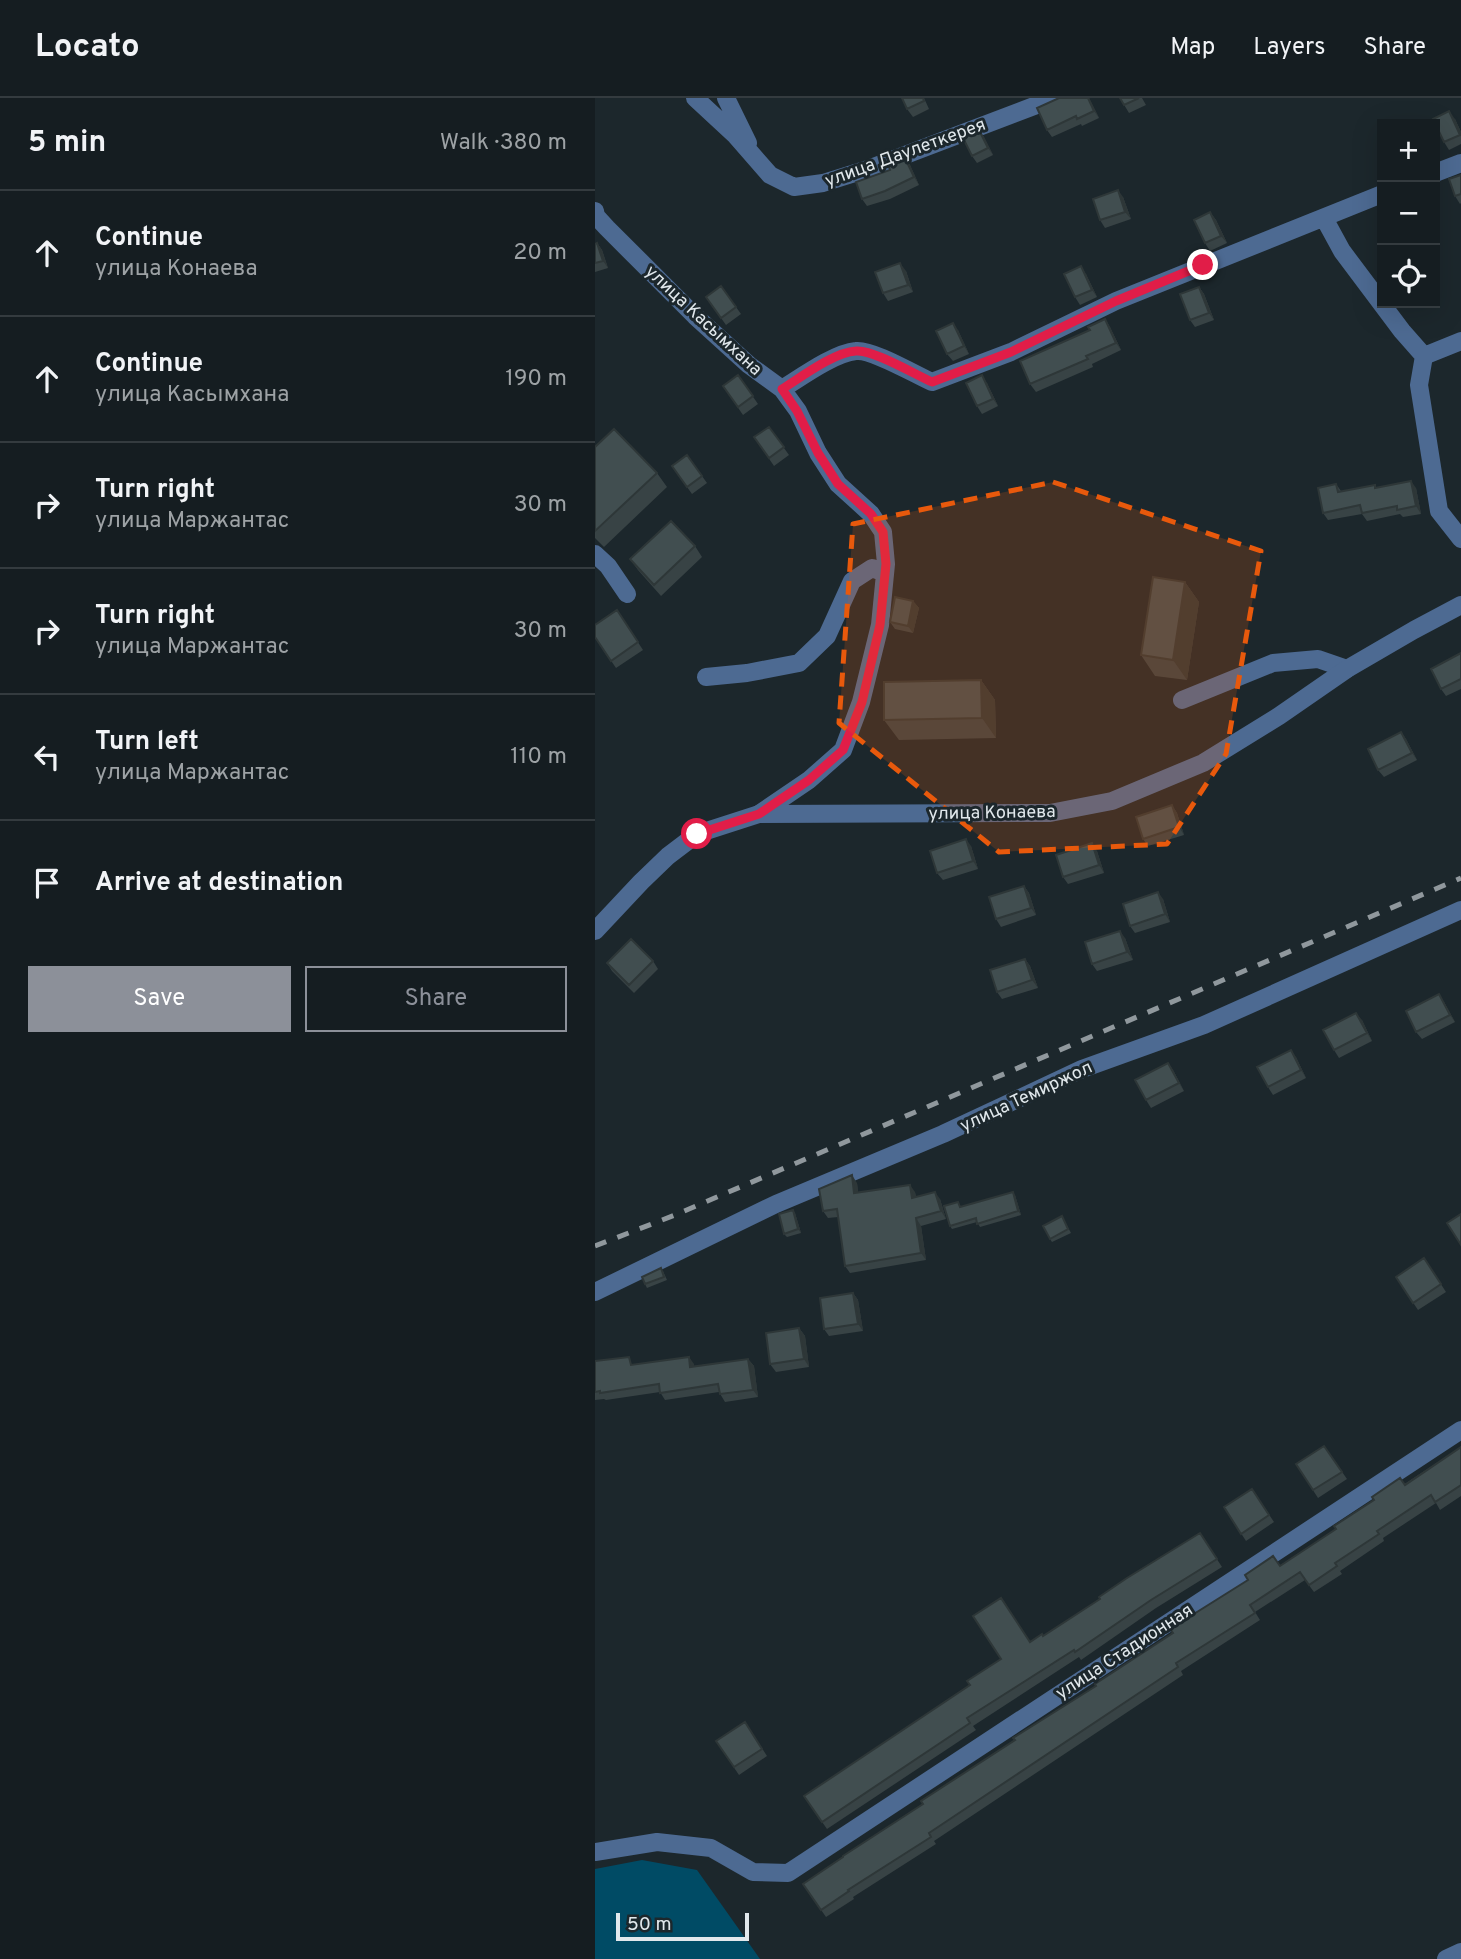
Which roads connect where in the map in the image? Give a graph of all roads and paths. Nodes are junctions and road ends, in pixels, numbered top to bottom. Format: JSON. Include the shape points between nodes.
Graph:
{"nodes":[{"id":1,"x":695,"y":98,"type":"edge"},
{"id":2,"x":726,"y":98,"type":"edge"},
{"id":3,"x":1055,"y":98,"type":"edge"},
{"id":4,"x":756,"y":159,"type":"junction"},
{"id":5,"x":1461,"y":163,"type":"edge"},
{"id":6,"x":1440,"y":171,"type":"edge"},
{"id":7,"x":1377,"y":196,"type":"edge"},
{"id":8,"x":595,"y":214,"type":"edge"},
{"id":9,"x":1324,"y":218,"type":"junction"},
{"id":10,"x":1461,"y":341,"type":"edge"},
{"id":11,"x":1424,"y":356,"type":"junction"},
{"id":12,"x":782,"y":389,"type":"junction"},
{"id":13,"x":1461,"y":539,"type":"edge"},
{"id":14,"x":595,"y":554,"type":"edge"},
{"id":15,"x":885,"y":573,"type":"junction"},
{"id":16,"x":627,"y":594,"type":"dead end"},
{"id":17,"x":1461,"y":605,"type":"edge"},
{"id":18,"x":1347,"y":669,"type":"junction"},
{"id":19,"x":706,"y":677,"type":"dead end"},
{"id":20,"x":1182,"y":700,"type":"dead end"},
{"id":21,"x":759,"y":814,"type":"junction"},
{"id":22,"x":1461,"y":910,"type":"edge"},
{"id":23,"x":595,"y":931,"type":"edge"},
{"id":24,"x":595,"y":1292,"type":"edge"},
{"id":25,"x":1461,"y":1430,"type":"edge"},
{"id":26,"x":595,"y":1852,"type":"edge"},
{"id":27,"x":1461,"y":1952,"type":"edge"},
{"id":28,"x":1446,"y":1959,"type":"edge"}],
"edges":[{"from":1,"to":4,"type":"street"},
{"from":2,"to":4,"type":"street"},
{"from":3,"to":4,"type":"street","name":"улица Даулеткерея","via":[[823,183],[793,187],[770,175]]},
{"from":5,"to":6,"type":"street"},
{"from":7,"to":9,"type":"street"},
{"from":8,"to":12,"type":"street","name":"улица Касымхана","via":[[695,316]]},
{"from":9,"to":11,"type":"street","via":[[1342,251]]},
{"from":9,"to":12,"type":"street","via":[[1129,295],[1011,352],[932,382],[857,350]]},
{"from":10,"to":11,"type":"street"},
{"from":11,"to":13,"type":"street","via":[[1419,385],[1439,511]]},
{"from":12,"to":15,"type":"street","name":"улица Касымхана","via":[[838,484],[871,514],[883,532]]},
{"from":14,"to":16,"type":"street"},
{"from":15,"to":19,"type":"street","via":[[872,568],[852,581],[827,636],[799,663]]},
{"from":15,"to":21,"type":"street","name":"улица Касымхана","via":[[877,638],[862,702],[843,750]]},
{"from":17,"to":18,"type":"street","name":"улица Конаева"},
{"from":18,"to":20,"type":"street","via":[[1318,659],[1273,663]]},
{"from":18,"to":21,"type":"street","name":"улица Конаева","via":[[1203,763],[1112,800],[1050,813]]},
{"from":21,"to":23,"type":"street","name":"улица Конаева","via":[[697,834],[668,856]]},
{"from":22,"to":24,"type":"street","name":"улица Темиржол","via":[[1203,1025],[1082,1069],[776,1204]]},
{"from":25,"to":26,"type":"street","name":"улица Стадионная","via":[[788,1873],[753,1872],[711,1848],[657,1842]]},
{"from":27,"to":28,"type":"street"}]}
